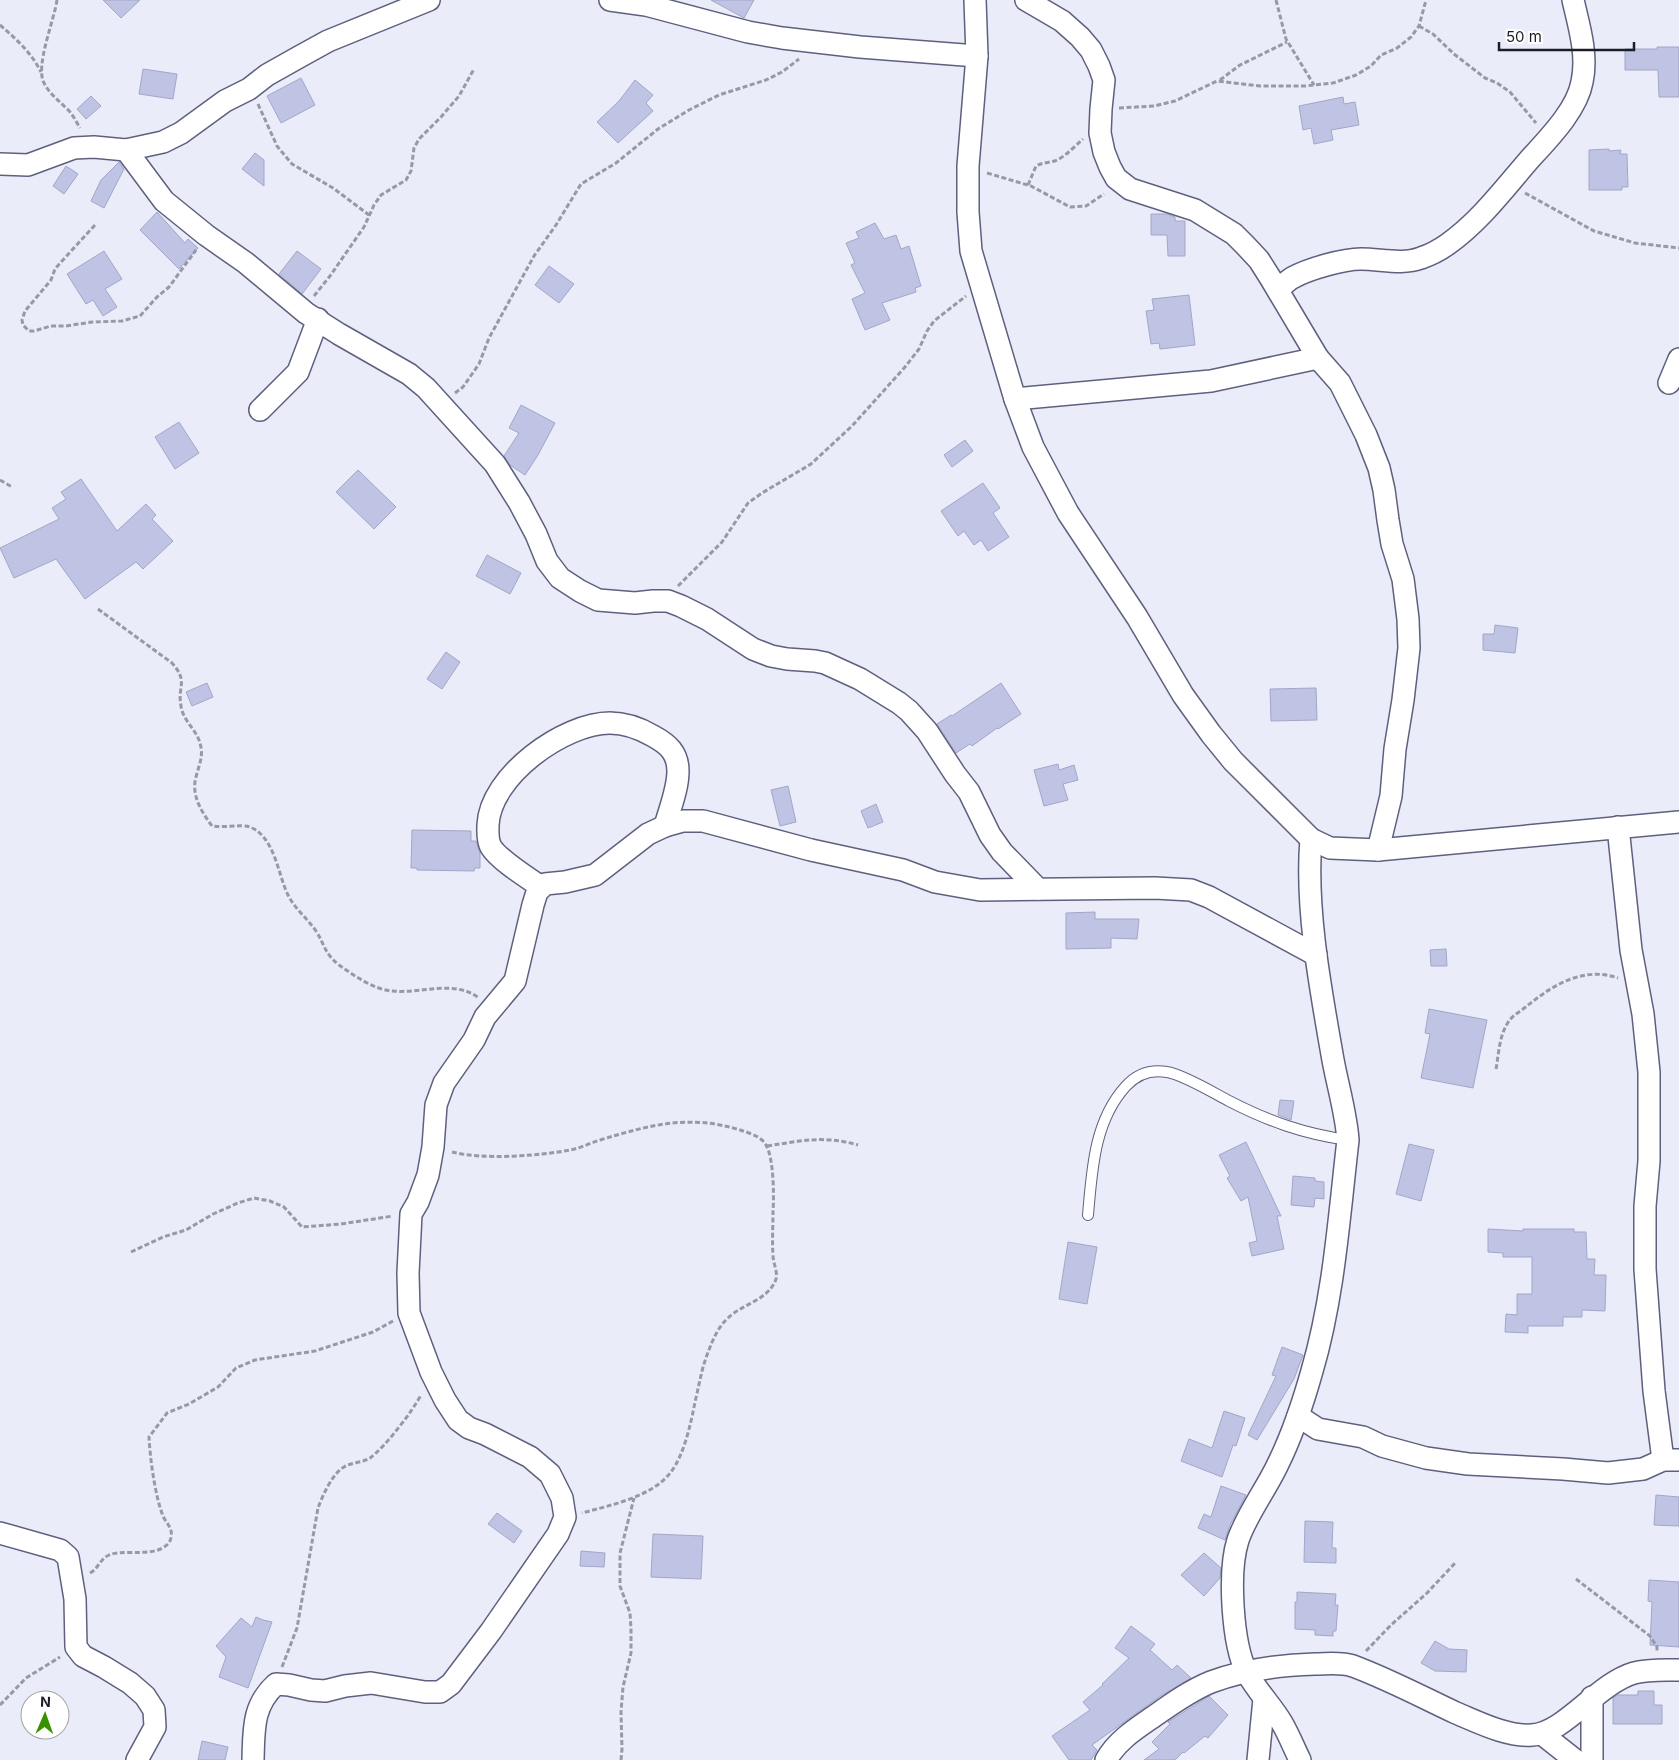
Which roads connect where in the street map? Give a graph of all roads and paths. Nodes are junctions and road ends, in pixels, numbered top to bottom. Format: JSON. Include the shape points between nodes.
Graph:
{"nodes":[{"id":1,"x":57,"y":0,"type":"edge"},
{"id":2,"x":429,"y":0,"type":"edge"},
{"id":3,"x":610,"y":0,"type":"edge"},
{"id":4,"x":975,"y":0,"type":"edge"},
{"id":5,"x":1026,"y":0,"type":"edge"},
{"id":6,"x":1276,"y":0,"type":"edge"},
{"id":7,"x":1426,"y":0,"type":"edge"},
{"id":8,"x":1573,"y":0,"type":"edge"},
{"id":9,"x":0,"y":25,"type":"edge"},
{"id":10,"x":1419,"y":26,"type":"junction"},
{"id":11,"x":1287,"y":42,"type":"junction"},
{"id":12,"x":813,"y":43,"type":"junction"},
{"id":13,"x":977,"y":56,"type":"junction"},
{"id":14,"x":474,"y":69,"type":"dead end"},
{"id":15,"x":41,"y":73,"type":"junction"},
{"id":16,"x":1220,"y":81,"type":"junction"},
{"id":17,"x":1314,"y":85,"type":"junction"},
{"id":18,"x":248,"y":88,"type":"junction"},
{"id":19,"x":1101,"y":116,"type":"junction"},
{"id":20,"x":1545,"y":142,"type":"junction"},
{"id":21,"x":94,"y":147,"type":"junction"},
{"id":22,"x":126,"y":150,"type":"junction"},
{"id":23,"x":0,"y":164,"type":"edge"},
{"id":24,"x":968,"y":166,"type":"junction"},
{"id":25,"x":1124,"y":184,"type":"junction"},
{"id":26,"x":1509,"y":184,"type":"junction"},
{"id":27,"x":1028,"y":185,"type":"junction"},
{"id":28,"x":369,"y":214,"type":"junction"},
{"id":29,"x":95,"y":225,"type":"dead end"},
{"id":30,"x":206,"y":236,"type":"junction"},
{"id":31,"x":1679,"y":248,"type":"edge"},
{"id":32,"x":979,"y":283,"type":"junction"},
{"id":33,"x":1278,"y":290,"type":"junction"},
{"id":34,"x":312,"y":316,"type":"junction"},
{"id":35,"x":1318,"y":358,"type":"junction"},
{"id":36,"x":1679,"y":359,"type":"edge"},
{"id":37,"x":1669,"y":383,"type":"dead end"},
{"id":38,"x":1015,"y":399,"type":"junction"},
{"id":39,"x":442,"y":406,"type":"junction"},
{"id":40,"x":260,"y":410,"type":"dead end"},
{"id":41,"x":0,"y":480,"type":"edge"},
{"id":42,"x":12,"y":487,"type":"dead end"},
{"id":43,"x":668,"y":601,"type":"junction"},
{"id":44,"x":98,"y":609,"type":"dead end"},
{"id":45,"x":1679,"y":822,"type":"edge"},
{"id":46,"x":665,"y":826,"type":"junction"},
{"id":47,"x":1618,"y":827,"type":"junction"},
{"id":48,"x":1310,"y":839,"type":"junction"},
{"id":49,"x":1378,"y":850,"type":"junction"},
{"id":50,"x":541,"y":888,"type":"junction"},
{"id":51,"x":1038,"y":889,"type":"junction"},
{"id":52,"x":1316,"y":955,"type":"junction"},
{"id":53,"x":1639,"y":992,"type":"junction"},
{"id":54,"x":485,"y":1017,"type":"junction"},
{"id":55,"x":1496,"y":1069,"type":"dead end"},
{"id":56,"x":1348,"y":1140,"type":"junction"},
{"id":57,"x":858,"y":1145,"type":"dead end"},
{"id":58,"x":767,"y":1146,"type":"junction"},
{"id":59,"x":433,"y":1147,"type":"junction"},
{"id":60,"x":412,"y":1214,"type":"junction"},
{"id":61,"x":1088,"y":1215,"type":"dead end"},
{"id":62,"x":131,"y":1252,"type":"dead end"},
{"id":63,"x":409,"y":1313,"type":"junction"},
{"id":64,"x":431,"y":1372,"type":"junction"},
{"id":65,"x":1298,"y":1416,"type":"junction"},
{"id":66,"x":1671,"y":1460,"type":"edge"},
{"id":67,"x":634,"y":1498,"type":"junction"},
{"id":68,"x":565,"y":1517,"type":"junction"},
{"id":69,"x":0,"y":1533,"type":"edge"},
{"id":70,"x":1456,"y":1562,"type":"dead end"},
{"id":71,"x":1576,"y":1579,"type":"dead end"},
{"id":72,"x":74,"y":1599,"type":"junction"},
{"id":73,"x":76,"y":1647,"type":"junction"},
{"id":74,"x":1351,"y":1666,"type":"junction"},
{"id":75,"x":1679,"y":1670,"type":"edge"},
{"id":76,"x":1247,"y":1672,"type":"junction"},
{"id":77,"x":1641,"y":1672,"type":"junction"},
{"id":78,"x":276,"y":1684,"type":"junction"},
{"id":79,"x":1592,"y":1697,"type":"junction"},
{"id":80,"x":1264,"y":1698,"type":"junction"},
{"id":81,"x":0,"y":1705,"type":"edge"},
{"id":82,"x":1542,"y":1734,"type":"junction"},
{"id":83,"x":137,"y":1760,"type":"edge"},
{"id":84,"x":252,"y":1760,"type":"edge"},
{"id":85,"x":621,"y":1760,"type":"edge"},
{"id":86,"x":1106,"y":1760,"type":"edge"},
{"id":87,"x":1258,"y":1760,"type":"edge"},
{"id":88,"x":1300,"y":1760,"type":"edge"},
{"id":89,"x":1575,"y":1760,"type":"edge"},
{"id":90,"x":1592,"y":1760,"type":"edge"}],
"edges":[{"from":1,"to":15,"type":"path"},
{"from":2,"to":18,"type":"street","via":[[328,41]]},
{"from":3,"to":12,"type":"street","via":[[646,5],[748,32]]},
{"from":4,"to":13,"type":"street"},
{"from":5,"to":19,"type":"street","via":[[1062,21],[1091,50],[1104,80]]},
{"from":6,"to":11,"type":"path"},
{"from":7,"to":10,"type":"path"},
{"from":8,"to":20,"type":"street","via":[[1583,52],[1582,83],[1578,96]]},
{"from":9,"to":15,"type":"path","via":[[29,51]]},
{"from":10,"to":17,"type":"path","via":[[1404,44],[1381,55],[1356,75]]},
{"from":10,"to":20,"type":"path","via":[[1485,78],[1510,92],[1540,126]]},
{"from":11,"to":16,"type":"path","via":[[1240,65]]},
{"from":11,"to":17,"type":"path"},
{"from":12,"to":13,"type":"street"},
{"from":12,"to":39,"type":"path","via":[[797,62],[782,72],[719,95],[689,110],[581,184],[534,256],[489,338],[479,364],[463,387]]},
{"from":13,"to":24,"type":"street"},
{"from":14,"to":28,"type":"path","via":[[459,96],[419,139],[406,180],[381,195]]},
{"from":15,"to":21,"type":"path","via":[[43,82]]},
{"from":16,"to":17,"type":"path","via":[[1260,86]]},
{"from":16,"to":19,"type":"path","via":[[1176,101]]},
{"from":18,"to":22,"type":"street","via":[[181,133],[163,142]]},
{"from":18,"to":28,"type":"path","via":[[262,110],[277,146],[292,164]]},
{"from":19,"to":25,"type":"street","via":[[1102,144],[1116,178]]},
{"from":19,"to":27,"type":"path","via":[[1062,157],[1036,166]]},
{"from":20,"to":26,"type":"street"},
{"from":21,"to":22,"type":"street"},
{"from":21,"to":23,"type":"street","via":[[74,148],[28,165]]},
{"from":22,"to":30,"type":"street","via":[[164,202]]},
{"from":24,"to":27,"type":"path"},
{"from":24,"to":32,"type":"street","via":[[971,251]]},
{"from":25,"to":27,"type":"path","via":[[1086,206],[1078,207],[1063,205]]},
{"from":25,"to":33,"type":"street","via":[[1130,189],[1195,210],[1234,234],[1259,260]]},
{"from":26,"to":31,"type":"path","via":[[1594,231],[1636,243]]},
{"from":26,"to":33,"type":"street","via":[[1447,245],[1421,258],[1403,262],[1359,259],[1340,262],[1301,273],[1290,278]]},
{"from":28,"to":34,"type":"path","via":[[364,227],[315,295]]},
{"from":29,"to":30,"type":"path","via":[[55,269],[51,280],[25,311],[23,325],[29,331],[51,326],[122,321],[140,316],[169,287]]},
{"from":30,"to":34,"type":"street","via":[[246,262]]},
{"from":32,"to":38,"type":"street"},
{"from":32,"to":43,"type":"path","via":[[934,321],[906,367],[852,426],[811,464],[748,503],[722,542],[680,583]]},
{"from":33,"to":35,"type":"street"},
{"from":34,"to":39,"type":"street","via":[[409,374]]},
{"from":34,"to":40,"type":"street","via":[[298,372]]},
{"from":35,"to":38,"type":"street","via":[[1211,381]]},
{"from":35,"to":49,"type":"street","via":[[1340,383],[1379,468],[1392,544],[1403,579],[1408,619],[1409,648],[1391,796]]},
{"from":36,"to":37,"type":"street"},
{"from":38,"to":48,"type":"street","via":[[1034,446],[1068,513],[1137,617],[1183,695],[1232,761]]},
{"from":39,"to":43,"type":"street","via":[[495,464],[560,578],[598,600]]},
{"from":41,"to":42,"type":"path"},
{"from":43,"to":51,"type":"street","via":[[707,619],[753,649],[779,657],[825,663],[860,679],[904,707],[927,731],[969,792],[1002,852]]},
{"from":44,"to":54,"type":"path","via":[[178,669],[182,676],[183,716],[196,733],[202,751],[194,787],[195,798],[212,826],[249,827],[260,834],[270,847],[288,895],[316,931],[328,955],[361,979],[380,988],[393,991],[434,988],[468,991],[483,1004]]},
{"from":45,"to":47,"type":"street"},
{"from":46,"to":50,"type":"street","via":[[648,834],[595,875],[544,884]]},
{"from":46,"to":50,"type":"street","via":[[678,770],[675,753],[664,742],[639,728],[611,723],[566,733],[524,762],[502,784],[488,813],[491,847]]},
{"from":46,"to":51,"type":"street","via":[[703,821],[903,870],[935,882],[980,890]]},
{"from":47,"to":49,"type":"street"},
{"from":47,"to":53,"type":"street","via":[[1631,950]]},
{"from":48,"to":49,"type":"street","via":[[1330,848]]},
{"from":48,"to":52,"type":"street"},
{"from":50,"to":54,"type":"street","via":[[533,904],[515,981]]},
{"from":51,"to":52,"type":"street","via":[[1154,888],[1196,892]]},
{"from":52,"to":56,"type":"street"},
{"from":53,"to":55,"type":"path","via":[[1612,976],[1584,975],[1557,984],[1510,1020],[1500,1039]]},
{"from":53,"to":66,"type":"street","via":[[1649,1072],[1645,1269],[1654,1391]]},
{"from":54,"to":59,"type":"street","via":[[474,1040],[444,1083],[436,1105]]},
{"from":56,"to":61,"type":"lane","via":[[1289,1128],[1168,1072],[1151,1071],[1131,1081],[1107,1112],[1094,1159]]},
{"from":56,"to":65,"type":"street","via":[[1324,1329]]},
{"from":57,"to":58,"type":"path","via":[[840,1140],[813,1139]]},
{"from":58,"to":59,"type":"path","via":[[760,1138],[744,1131],[719,1123],[696,1121],[653,1126],[547,1154],[482,1155]]},
{"from":58,"to":67,"type":"path","via":[[774,1178],[773,1253],[777,1276],[761,1297],[728,1317],[718,1329],[701,1372],[679,1457],[670,1473]]},
{"from":59,"to":60,"type":"street","via":[[428,1175]]},
{"from":60,"to":62,"type":"path","via":[[302,1227],[284,1207],[254,1198]]},
{"from":60,"to":63,"type":"street"},
{"from":63,"to":64,"type":"street"},
{"from":63,"to":72,"type":"path","via":[[373,1332],[315,1352],[255,1360],[236,1368],[218,1387],[166,1413],[149,1437],[160,1507],[170,1526],[170,1542],[161,1549],[144,1553],[110,1554],[86,1575]]},
{"from":64,"to":68,"type":"street","via":[[458,1420],[530,1457],[550,1474],[562,1498]]},
{"from":64,"to":78,"type":"path","via":[[415,1406],[397,1428],[368,1459],[339,1471],[321,1499],[297,1628]]},
{"from":65,"to":66,"type":"street","via":[[1318,1429],[1363,1437],[1382,1446],[1426,1458],[1468,1464],[1608,1473],[1643,1469]]},
{"from":65,"to":76,"type":"street","via":[[1277,1466],[1245,1523],[1235,1553],[1234,1612],[1237,1638]]},
{"from":67,"to":68,"type":"path"},
{"from":67,"to":85,"type":"path","via":[[620,1553],[620,1586],[632,1629],[632,1653],[623,1687]]},
{"from":68,"to":78,"type":"street","via":[[558,1534],[491,1631],[451,1684],[440,1692],[371,1684],[324,1691]]},
{"from":69,"to":72,"type":"street","via":[[60,1550],[68,1557]]},
{"from":70,"to":74,"type":"path"},
{"from":71,"to":77,"type":"path","via":[[1650,1636],[1658,1651]]},
{"from":72,"to":73,"type":"street"},
{"from":73,"to":81,"type":"path","via":[[26,1678]]},
{"from":73,"to":83,"type":"street","via":[[83,1656],[130,1683],[145,1696],[154,1710],[155,1727]]},
{"from":74,"to":76,"type":"street","via":[[1298,1664]]},
{"from":74,"to":82,"type":"street","via":[[1487,1727],[1530,1736]]},
{"from":75,"to":77,"type":"street"},
{"from":76,"to":80,"type":"street"},
{"from":76,"to":86,"type":"street","via":[[1210,1683],[1175,1702],[1122,1740]]},
{"from":77,"to":79,"type":"street","via":[[1616,1681]]},
{"from":78,"to":84,"type":"street","via":[[258,1706]]},
{"from":79,"to":82,"type":"street","via":[[1564,1721]]},
{"from":79,"to":90,"type":"street"},
{"from":80,"to":87,"type":"street"},
{"from":80,"to":88,"type":"street","via":[[1282,1722]]},
{"from":82,"to":89,"type":"street"}]}
